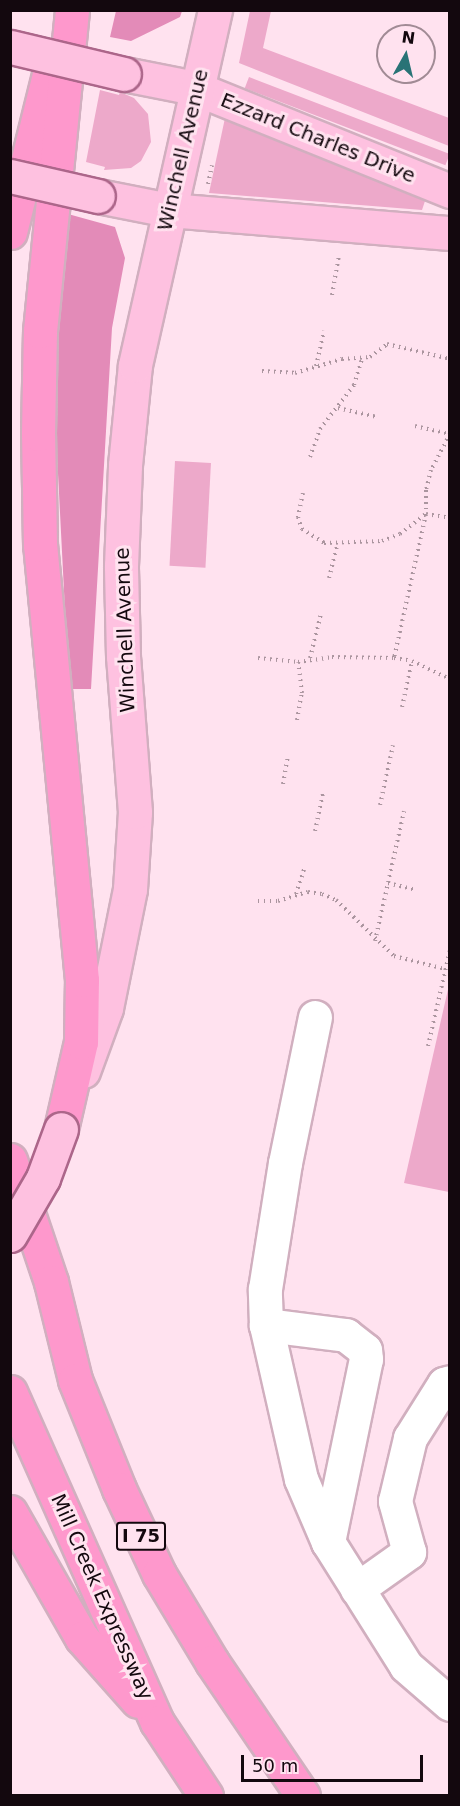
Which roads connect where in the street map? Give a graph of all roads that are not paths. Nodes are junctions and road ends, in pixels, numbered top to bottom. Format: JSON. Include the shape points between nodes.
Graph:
{"nodes":[{"id":1,"x":64,"y":10,"type":"edge"},
{"id":2,"x":72,"y":10,"type":"edge"},
{"id":3,"x":215,"y":10,"type":"edge"},
{"id":4,"x":10,"y":47,"type":"edge"},
{"id":5,"x":195,"y":88,"type":"junction"},
{"id":6,"x":10,"y":176,"type":"edge"},
{"id":7,"x":450,"y":191,"type":"edge"},
{"id":8,"x":169,"y":210,"type":"junction"},
{"id":9,"x":10,"y":232,"type":"edge"},
{"id":10,"x":450,"y":233,"type":"edge"},
{"id":11,"x":315,"y":1017,"type":"dead end"},
{"id":12,"x":61,"y":1129,"type":"junction"},
{"id":13,"x":10,"y":1160,"type":"edge"},
{"id":14,"x":10,"y":1235,"type":"edge"},
{"id":15,"x":266,"y":1325,"type":"junction"},
{"id":16,"x":450,"y":1382,"type":"edge"},
{"id":17,"x":10,"y":1392,"type":"edge"},
{"id":18,"x":10,"y":1512,"type":"edge"},
{"id":19,"x":328,"y":1542,"type":"junction"},
{"id":20,"x":357,"y":1589,"type":"junction"},
{"id":21,"x":450,"y":1704,"type":"edge"},
{"id":22,"x":157,"y":1722,"type":"junction"},
{"id":23,"x":206,"y":1796,"type":"edge"},
{"id":24,"x":303,"y":1796,"type":"edge"}],
"edges":[{"from":1,"to":9,"type":"highway"},
{"from":2,"to":12,"type":"highway","via":[[40,332],[38,434],[40,545],[82,980],[81,1042]]},
{"from":3,"to":5,"type":"main road","name":"Winchell Avenue"},
{"from":4,"to":5,"type":"main road","name":"Ezzard Charles Drive","bridge":true},
{"from":5,"to":7,"type":"main road","name":"Ezzard Charles Drive"},
{"from":5,"to":8,"type":"main road","name":"Winchell Avenue"},
{"from":6,"to":8,"type":"main road","bridge":true},
{"from":8,"to":10,"type":"main road"},
{"from":8,"to":12,"type":"main road","name":"Winchell Avenue","via":[[135,365],[125,465],[123,656],[135,812],[130,889],[122,944],[106,1008]]},
{"from":11,"to":15,"type":"street","via":[[283,1174],[265,1289]]},
{"from":12,"to":14,"type":"main road","name":"Winchell Avenue","bridge":true,"via":[[43,1178]]},
{"from":13,"to":24,"type":"highway","number":"I 75","via":[[51,1281],[75,1380],[119,1489],[159,1574],[212,1662]]},
{"from":15,"to":19,"type":"street","via":[[301,1479]]},
{"from":15,"to":19,"type":"street","via":[[346,1335],[365,1350]]},
{"from":16,"to":20,"type":"street","via":[[444,1384],[410,1438],[395,1501],[409,1552]]},
{"from":17,"to":22,"type":"highway","name":"Mill Creek Expressway"},
{"from":18,"to":22,"type":"highway","via":[[82,1638]]},
{"from":19,"to":20,"type":"street"},
{"from":20,"to":21,"type":"street","via":[[406,1666]]},
{"from":22,"to":23,"type":"highway","name":"Mill Creek Expressway"}]}
